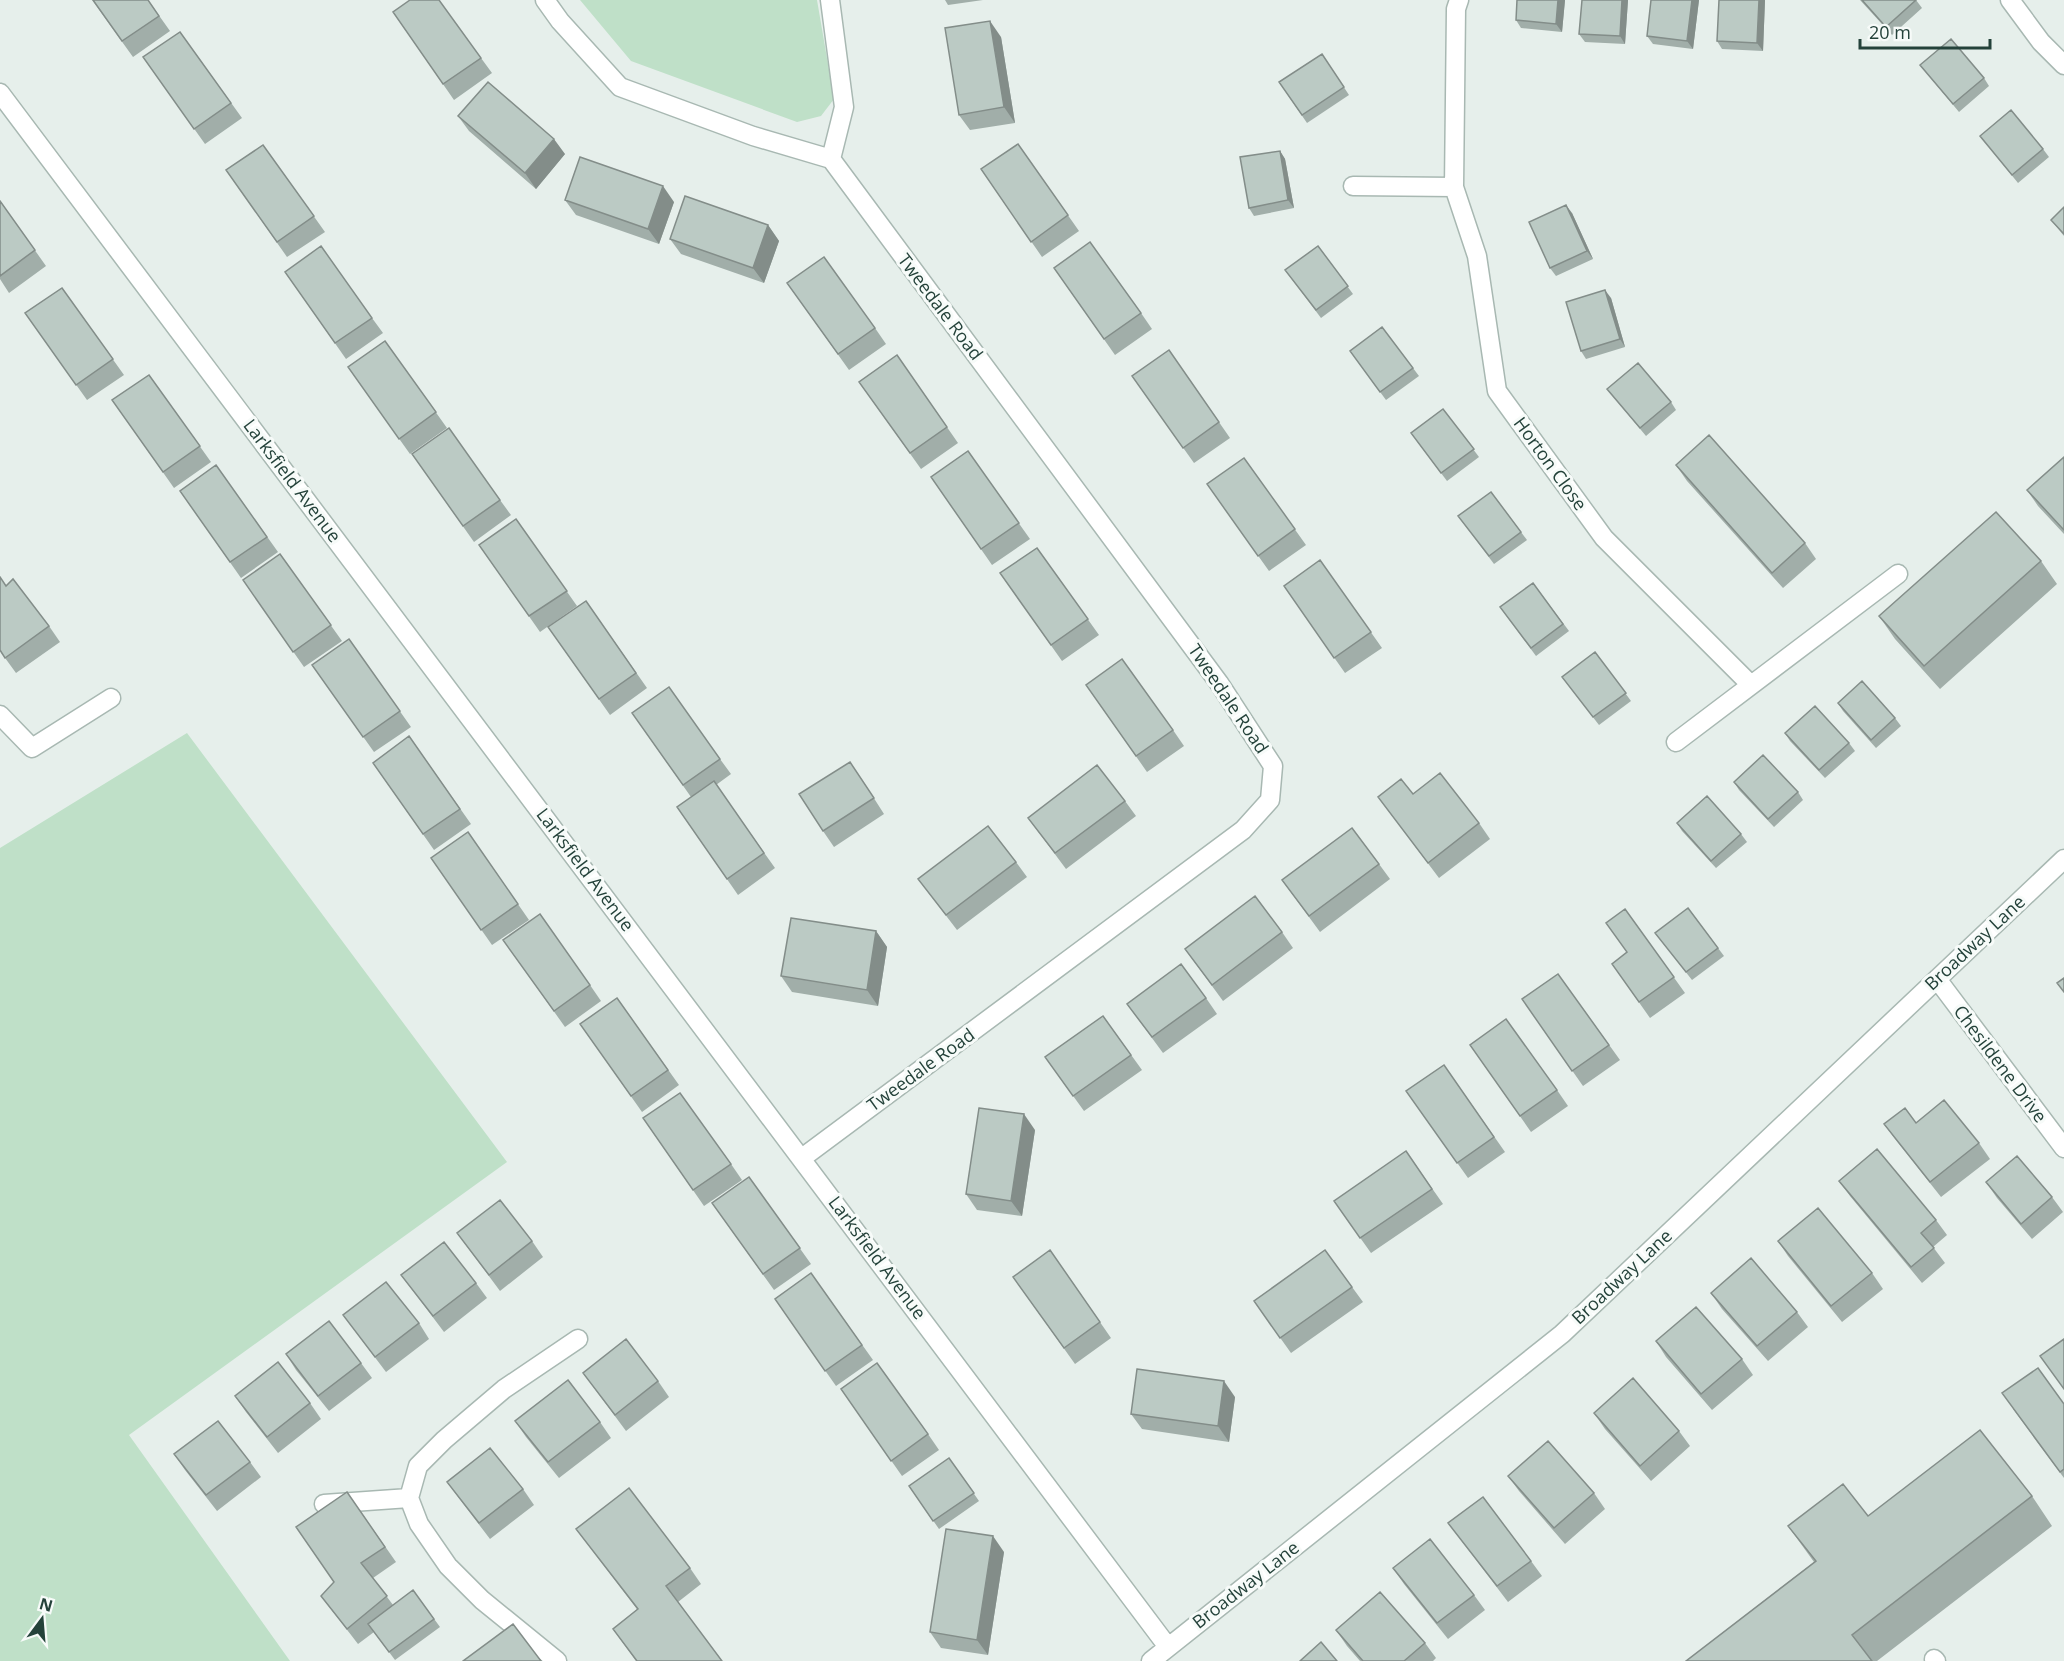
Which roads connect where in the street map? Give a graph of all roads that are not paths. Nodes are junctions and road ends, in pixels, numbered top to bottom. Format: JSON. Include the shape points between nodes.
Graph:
{"nodes":[{"id":1,"x":545,"y":0,"type":"edge"},
{"id":2,"x":830,"y":0,"type":"edge"},
{"id":3,"x":1459,"y":0,"type":"edge"},
{"id":4,"x":2010,"y":0,"type":"edge"},
{"id":5,"x":2064,"y":65,"type":"edge"},
{"id":6,"x":0,"y":93,"type":"edge"},
{"id":7,"x":831,"y":159,"type":"junction"},
{"id":8,"x":1353,"y":186,"type":"dead end"},
{"id":9,"x":1454,"y":187,"type":"junction"},
{"id":10,"x":1898,"y":574,"type":"dead end"},
{"id":11,"x":1751,"y":685,"type":"junction"},
{"id":12,"x":111,"y":698,"type":"dead end"},
{"id":13,"x":0,"y":715,"type":"edge"},
{"id":14,"x":1676,"y":742,"type":"dead end"},
{"id":15,"x":2064,"y":859,"type":"edge"},
{"id":16,"x":1937,"y":979,"type":"junction"},
{"id":17,"x":2064,"y":1148,"type":"edge"},
{"id":18,"x":802,"y":1158,"type":"junction"},
{"id":19,"x":578,"y":1339,"type":"dead end"},
{"id":20,"x":409,"y":1498,"type":"junction"},
{"id":21,"x":324,"y":1504,"type":"dead end"},
{"id":22,"x":1168,"y":1647,"type":"junction"},
{"id":23,"x":557,"y":1661,"type":"edge"},
{"id":24,"x":1151,"y":1661,"type":"edge"}],
"edges":[{"from":1,"to":7,"type":"street","via":[[620,87],[753,136]]},
{"from":2,"to":7,"type":"street","via":[[844,107]]},
{"from":3,"to":9,"type":"street","name":"Horton Close"},
{"from":4,"to":5,"type":"street"},
{"from":6,"to":18,"type":"street","name":"Larksfield Avenue"},
{"from":7,"to":18,"type":"street","name":"Tweedale Road","via":[[1220,683],[1274,766],[1270,800],[1243,830]]},
{"from":8,"to":9,"type":"street"},
{"from":9,"to":11,"type":"street","name":"Horton Close","via":[[1477,256],[1497,391],[1604,538]]},
{"from":10,"to":11,"type":"street"},
{"from":11,"to":14,"type":"street"},
{"from":12,"to":13,"type":"street","via":[[32,748]]},
{"from":15,"to":16,"type":"street","name":"Broadway Lane"},
{"from":16,"to":17,"type":"street","name":"Chesildene Drive"},
{"from":16,"to":22,"type":"street","name":"Broadway Lane","via":[[1562,1334]]},
{"from":18,"to":22,"type":"street","name":"Larksfield Avenue"},
{"from":19,"to":20,"type":"street","via":[[504,1389],[444,1440],[418,1466]]},
{"from":20,"to":21,"type":"street"},
{"from":20,"to":23,"type":"street","via":[[419,1524],[448,1566],[482,1600]]},
{"from":22,"to":24,"type":"street","name":"Broadway Lane"}]}
